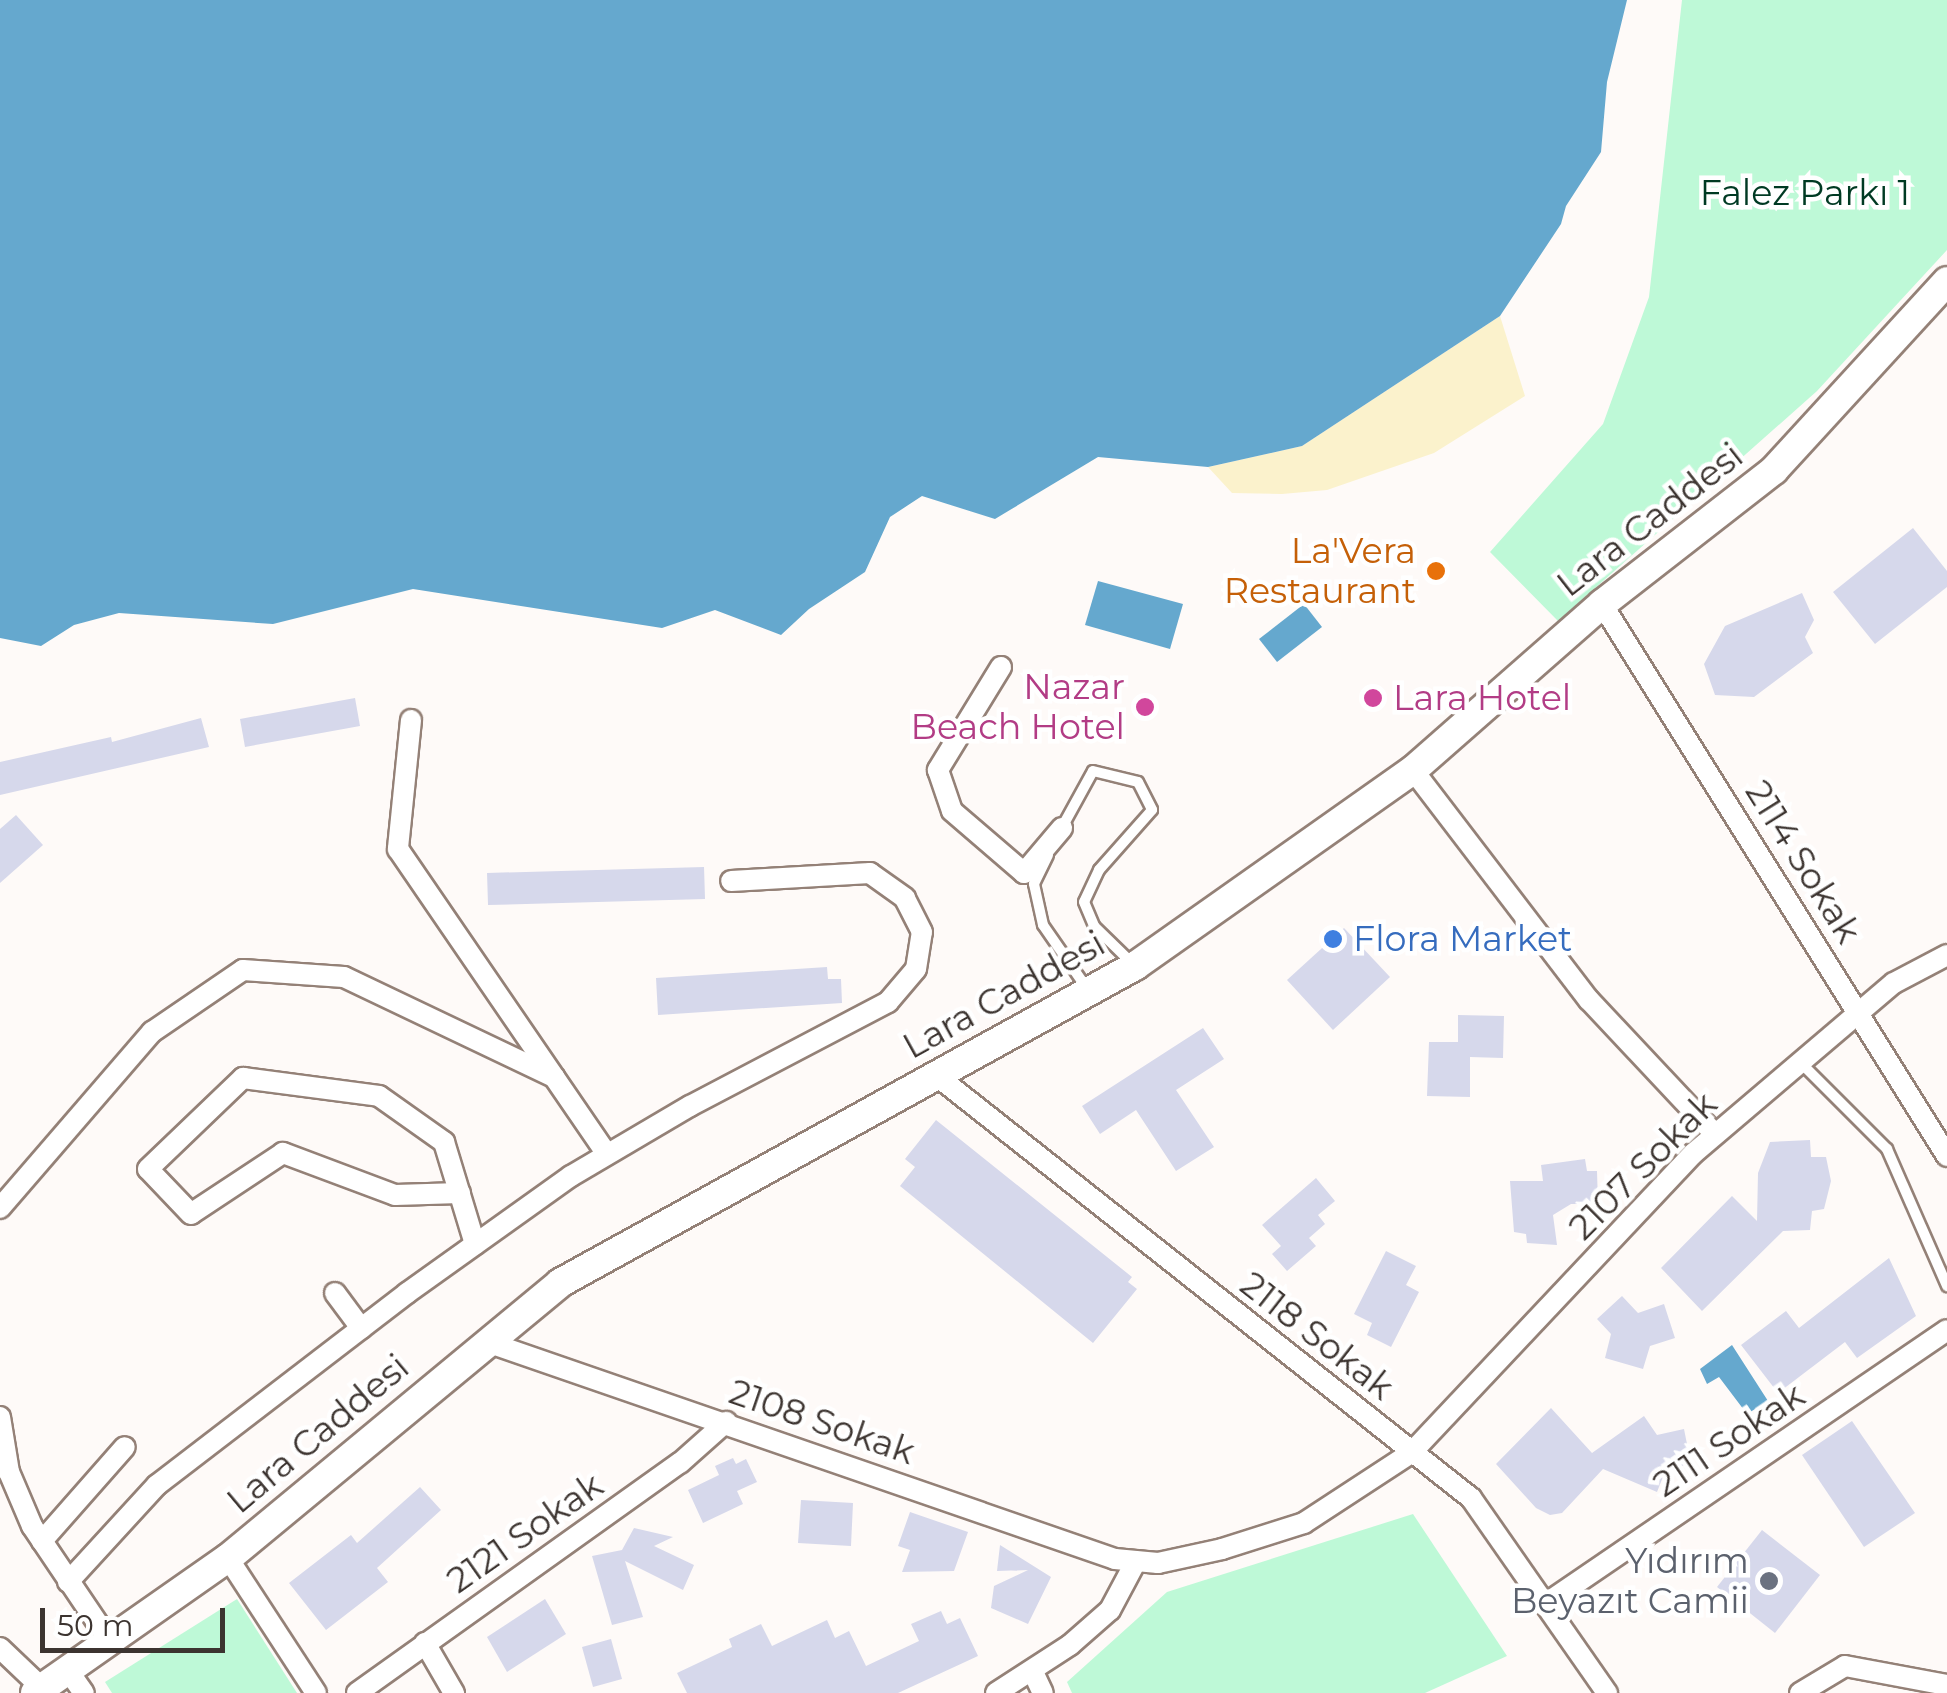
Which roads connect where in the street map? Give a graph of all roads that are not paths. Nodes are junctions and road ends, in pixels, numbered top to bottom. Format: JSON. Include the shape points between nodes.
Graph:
{"nodes":[{"id":1,"x":1947,"y":281,"type":"edge"},
{"id":2,"x":1602,"y":604,"type":"junction"},
{"id":3,"x":1001,"y":667,"type":"dead end"},
{"id":4,"x":411,"y":720,"type":"dead end"},
{"id":5,"x":1413,"y":770,"type":"junction"},
{"id":6,"x":1062,"y":828,"type":"junction"},
{"id":7,"x":731,"y":881,"type":"dead end"},
{"id":8,"x":1947,"y":955,"type":"edge"},
{"id":9,"x":1135,"y":966,"type":"junction"},
{"id":10,"x":1090,"y":992,"type":"junction"},
{"id":11,"x":1859,"y":1011,"type":"junction"},
{"id":12,"x":1800,"y":1062,"type":"junction"},
{"id":13,"x":937,"y":1076,"type":"junction"},
{"id":14,"x":554,"y":1077,"type":"junction"},
{"id":15,"x":1715,"y":1134,"type":"junction"},
{"id":16,"x":606,"y":1154,"type":"junction"},
{"id":17,"x":1947,"y":1156,"type":"edge"},
{"id":18,"x":460,"y":1193,"type":"junction"},
{"id":19,"x":0,"y":1208,"type":"edge"},
{"id":20,"x":475,"y":1244,"type":"junction"},
{"id":21,"x":1947,"y":1286,"type":"edge"},
{"id":22,"x":335,"y":1293,"type":"dead end"},
{"id":23,"x":362,"y":1328,"type":"junction"},
{"id":24,"x":1947,"y":1330,"type":"edge"},
{"id":25,"x":487,"y":1342,"type":"junction"},
{"id":26,"x":0,"y":1418,"type":"edge"},
{"id":27,"x":726,"y":1422,"type":"junction"},
{"id":28,"x":125,"y":1447,"type":"dead end"},
{"id":29,"x":1411,"y":1452,"type":"junction"},
{"id":30,"x":42,"y":1541,"type":"junction"},
{"id":31,"x":228,"y":1558,"type":"junction"},
{"id":32,"x":1136,"y":1561,"type":"junction"},
{"id":33,"x":68,"y":1582,"type":"junction"},
{"id":34,"x":1547,"y":1603,"type":"junction"},
{"id":35,"x":109,"y":1640,"type":"junction"},
{"id":36,"x":425,"y":1643,"type":"junction"},
{"id":37,"x":0,"y":1648,"type":"edge"},
{"id":38,"x":67,"y":1668,"type":"junction"},
{"id":39,"x":1032,"y":1672,"type":"junction"},
{"id":40,"x":1947,"y":1685,"type":"edge"},
{"id":41,"x":38,"y":1690,"type":"edge"},
{"id":42,"x":84,"y":1693,"type":"edge"},
{"id":43,"x":316,"y":1693,"type":"edge"},
{"id":44,"x":357,"y":1693,"type":"edge"},
{"id":45,"x":454,"y":1693,"type":"edge"},
{"id":46,"x":996,"y":1693,"type":"edge"},
{"id":47,"x":1042,"y":1693,"type":"edge"},
{"id":48,"x":1607,"y":1693,"type":"edge"},
{"id":49,"x":1800,"y":1693,"type":"edge"}],
"edges":[{"from":1,"to":2,"type":"street","name":"Lara Caddesi","via":[[1774,470]]},
{"from":2,"to":5,"type":"street","name":"Lara Caddesi"},
{"from":2,"to":11,"type":"street","name":"2114 Sokak"},
{"from":3,"to":6,"type":"street","via":[[938,770],[952,810],[1024,873]]},
{"from":4,"to":14,"type":"street","via":[[398,849]]},
{"from":5,"to":9,"type":"street","name":"Lara Caddesi"},
{"from":5,"to":15,"type":"street","via":[[1589,1000]]},
{"from":6,"to":9,"type":"lane","via":[[1093,772],[1138,782],[1152,810],[1099,870],[1084,902],[1094,926]]},
{"from":6,"to":10,"type":"lane","via":[[1034,884],[1043,926]]},
{"from":7,"to":16,"type":"street","via":[[870,873],[904,898],[922,932],[916,968],[888,1002]]},
{"from":8,"to":11,"type":"street","name":"2107 Sokak"},
{"from":9,"to":10,"type":"street","name":"Lara Caddesi"},
{"from":10,"to":13,"type":"street","name":"Lara Caddesi"},
{"from":11,"to":12,"type":"street","name":"2107 Sokak"},
{"from":11,"to":17,"type":"street","name":"2114 Sokak"},
{"from":12,"to":15,"type":"street","name":"2107 Sokak"},
{"from":12,"to":21,"type":"lane","via":[[1887,1149]]},
{"from":13,"to":25,"type":"street","name":"Lara Caddesi","via":[[560,1283]]},
{"from":13,"to":29,"type":"street","name":"2118 Sokak"},
{"from":14,"to":16,"type":"street"},
{"from":14,"to":19,"type":"street","via":[[344,977],[243,970],[152,1032]]},
{"from":15,"to":29,"type":"street","name":"2107 Sokak"},
{"from":16,"to":20,"type":"street"},
{"from":18,"to":18,"type":"street","via":[[444,1142],[379,1096],[244,1078],[148,1168],[191,1214],[283,1153],[395,1195]]},
{"from":18,"to":20,"type":"street"},
{"from":20,"to":23,"type":"street"},
{"from":22,"to":23,"type":"street"},
{"from":23,"to":33,"type":"street","via":[[157,1486]]},
{"from":24,"to":34,"type":"street","name":"2111 Sokak"},
{"from":25,"to":27,"type":"street","name":"2108 Sokak"},
{"from":25,"to":31,"type":"street","name":"Lara Caddesi"},
{"from":26,"to":30,"type":"street","via":[[9,1472]]},
{"from":27,"to":32,"type":"street","name":"2108 Sokak"},
{"from":27,"to":36,"type":"street","name":"2121 Sokak","via":[[680,1463]]},
{"from":28,"to":30,"type":"street"},
{"from":29,"to":32,"type":"street","name":"2108 Sokak","via":[[1304,1523],[1222,1549],[1158,1563]]},
{"from":29,"to":34,"type":"street","name":"2118 Sokak","via":[[1471,1498]]},
{"from":30,"to":33,"type":"street"},
{"from":31,"to":35,"type":"street","name":"Lara Caddesi"},
{"from":31,"to":43,"type":"street"},
{"from":32,"to":39,"type":"street","via":[[1110,1610]]},
{"from":33,"to":35,"type":"street"},
{"from":34,"to":48,"type":"street","name":"2118 Sokak"},
{"from":35,"to":38,"type":"street","name":"Lara Caddesi"},
{"from":36,"to":44,"type":"street","name":"2121 Sokak"},
{"from":36,"to":45,"type":"street"},
{"from":37,"to":41,"type":"street"},
{"from":38,"to":41,"type":"street","name":"Lara Caddesi"},
{"from":38,"to":42,"type":"street"},
{"from":39,"to":46,"type":"street"},
{"from":39,"to":47,"type":"street"},
{"from":40,"to":49,"type":"street","via":[[1845,1666]]}]}
